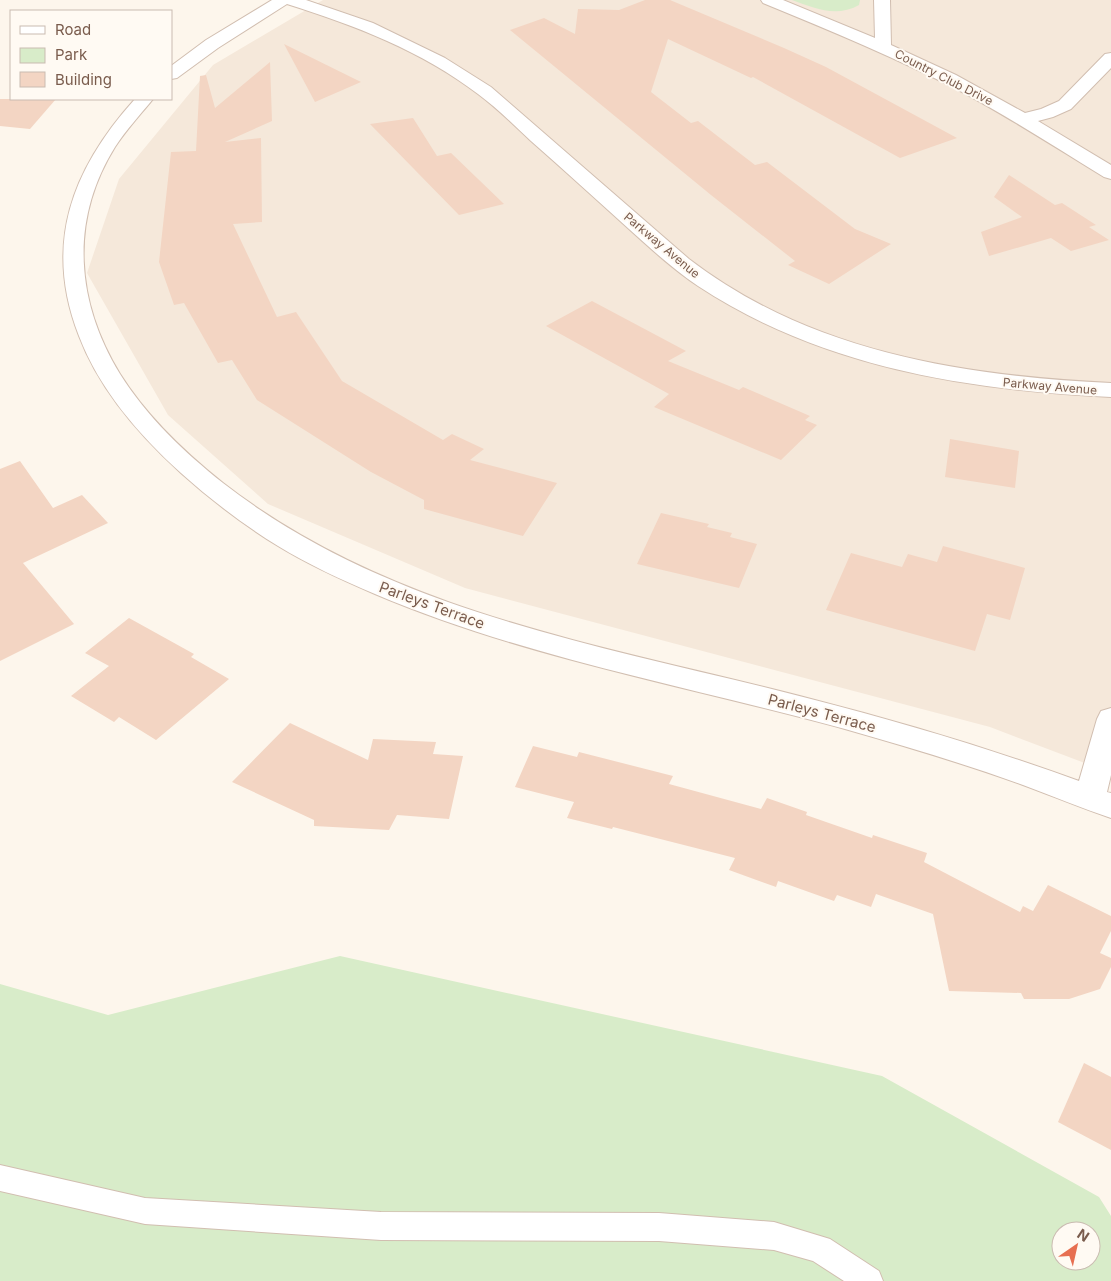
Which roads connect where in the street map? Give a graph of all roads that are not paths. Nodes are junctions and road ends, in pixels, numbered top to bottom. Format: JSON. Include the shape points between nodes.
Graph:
{"nodes":[{"id":1,"x":284,"y":0,"type":"edge"},
{"id":2,"x":290,"y":0,"type":"edge"},
{"id":3,"x":769,"y":0,"type":"edge"},
{"id":4,"x":882,"y":0,"type":"edge"},
{"id":5,"x":883,"y":47,"type":"junction"},
{"id":6,"x":1111,"y":58,"type":"edge"},
{"id":7,"x":172,"y":73,"type":"edge"},
{"id":8,"x":143,"y":100,"type":"edge"},
{"id":9,"x":1023,"y":119,"type":"junction"},
{"id":10,"x":1111,"y":173,"type":"edge"},
{"id":11,"x":1111,"y":390,"type":"edge"},
{"id":12,"x":1111,"y":719,"type":"edge"},
{"id":13,"x":1100,"y":801,"type":"edge"},
{"id":14,"x":0,"y":1178,"type":"edge"},
{"id":15,"x":869,"y":1281,"type":"edge"}],
"edges":[{"from":1,"to":7,"type":"street","via":[[212,44]]},
{"from":2,"to":11,"type":"street","name":"Parkway Avenue","via":[[378,30],[466,77],[680,262],[735,300],[768,317],[839,346],[938,372],[1042,387]]},
{"from":3,"to":5,"type":"street","name":"Country Club Drive"},
{"from":4,"to":5,"type":"street"},
{"from":5,"to":9,"type":"street","name":"Country Club Drive","via":[[950,78]]},
{"from":6,"to":9,"type":"street","via":[[1065,105]]},
{"from":8,"to":13,"type":"street","name":"Parleys Terrace","via":[[105,147],[92,170],[76,214],[73,274],[79,307],[91,343],[139,419],[223,496],[276,534],[336,566],[468,620],[552,645],[874,726]]},
{"from":9,"to":10,"type":"street","name":"Country Club Drive"},
{"from":12,"to":13,"type":"street"},
{"from":14,"to":15,"type":"lane","via":[[145,1211],[381,1226],[659,1227],[774,1236],[820,1249]]}]}
